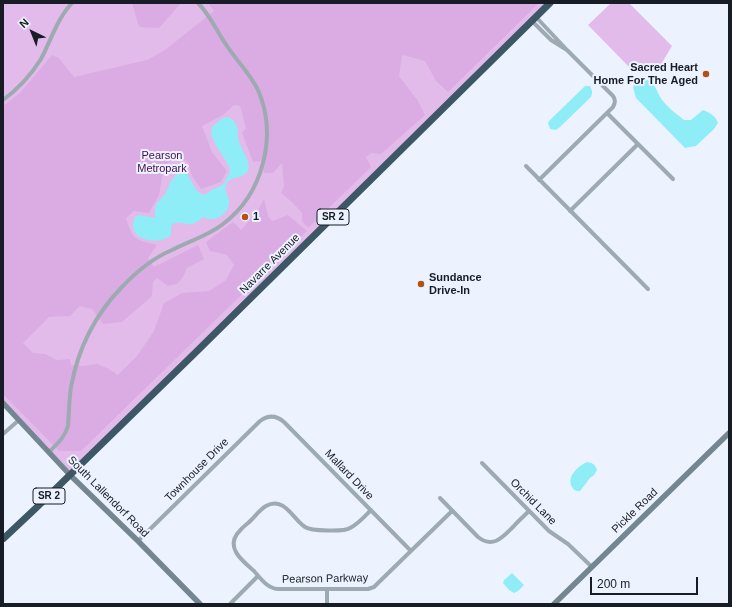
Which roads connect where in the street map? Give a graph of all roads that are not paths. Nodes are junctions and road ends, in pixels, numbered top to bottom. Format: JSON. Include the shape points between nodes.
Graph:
{"nodes":[{"id":1,"x":72,"y":3,"type":"edge"},
{"id":2,"x":198,"y":3,"type":"edge"},
{"id":3,"x":550,"y":3,"type":"edge"},
{"id":4,"x":534,"y":19,"type":"junction"},
{"id":5,"x":3,"y":100,"type":"edge"},
{"id":6,"x":607,"y":113,"type":"junction"},
{"id":7,"x":638,"y":144,"type":"junction"},
{"id":8,"x":526,"y":166,"type":"dead end"},
{"id":9,"x":673,"y":179,"type":"dead end"},
{"id":10,"x":539,"y":180,"type":"junction"},
{"id":11,"x":570,"y":211,"type":"junction"},
{"id":12,"x":648,"y":289,"type":"dead end"},
{"id":13,"x":3,"y":403,"type":"edge"},
{"id":14,"x":272,"y":416,"type":"joint"},
{"id":15,"x":19,"y":420,"type":"junction"},
{"id":16,"x":729,"y":433,"type":"edge"},
{"id":17,"x":3,"y":434,"type":"edge"},
{"id":18,"x":49,"y":452,"type":"junction"},
{"id":19,"x":482,"y":463,"type":"dead end"},
{"id":20,"x":70,"y":475,"type":"junction"},
{"id":21,"x":440,"y":498,"type":"dead end"},
{"id":22,"x":371,"y":510,"type":"junction"},
{"id":23,"x":452,"y":511,"type":"junction"},
{"id":24,"x":529,"y":511,"type":"junction"},
{"id":25,"x":3,"y":538,"type":"edge"},
{"id":26,"x":138,"y":541,"type":"junction"},
{"id":27,"x":411,"y":551,"type":"junction"},
{"id":28,"x":592,"y":567,"type":"junction"},
{"id":29,"x":258,"y":576,"type":"junction"},
{"id":30,"x":327,"y":589,"type":"junction"},
{"id":31,"x":200,"y":604,"type":"edge"},
{"id":32,"x":230,"y":604,"type":"edge"},
{"id":33,"x":327,"y":604,"type":"edge"},
{"id":34,"x":554,"y":604,"type":"edge"}],
"edges":[{"from":1,"to":5,"type":"street","via":[[62,16],[35,68],[20,86]]},
{"from":2,"to":18,"type":"street","via":[[258,90],[267,129],[267,144],[260,176],[229,220],[213,231],[170,250],[146,266],[121,288],[103,310],[83,345],[77,364],[71,387],[67,432]]},
{"from":3,"to":4,"type":"highway","name":"Navarre Avenue","number":"SR 2"},
{"from":4,"to":6,"type":"street","via":[[614,97],[614,105]]},
{"from":4,"to":20,"type":"highway","name":"Navarre Avenue","number":"SR 2"},
{"from":6,"to":7,"type":"street"},
{"from":6,"to":10,"type":"street"},
{"from":7,"to":9,"type":"street"},
{"from":7,"to":11,"type":"street"},
{"from":8,"to":10,"type":"street"},
{"from":10,"to":11,"type":"street"},
{"from":11,"to":12,"type":"street"},
{"from":13,"to":15,"type":"street","name":"South Lallendorf Road"},
{"from":14,"to":22,"type":"street","name":"Mallard Drive","via":[[284,422]]},
{"from":14,"to":26,"type":"street","name":"Townhouse Drive","via":[[260,421]]},
{"from":15,"to":17,"type":"street"},
{"from":15,"to":18,"type":"street","name":"South Lallendorf Road"},
{"from":16,"to":28,"type":"street","name":"Pickle Road"},
{"from":18,"to":20,"type":"street","name":"South Lallendorf Road"},
{"from":19,"to":24,"type":"street","name":"Orchid Lane"},
{"from":20,"to":25,"type":"highway","name":"Navarre Avenue","number":"SR 2"},
{"from":20,"to":26,"type":"street","name":"South Lallendorf Road"},
{"from":21,"to":23,"type":"street"},
{"from":22,"to":27,"type":"street","name":"Mallard Drive"},
{"from":22,"to":29,"type":"street","name":"Pearson Parkway","via":[[349,529],[315,530],[305,527],[282,506],[265,506],[237,534],[234,543],[236,553]]},
{"from":23,"to":24,"type":"street","via":[[478,537],[488,542],[500,539]]},
{"from":23,"to":27,"type":"street","name":"Pearson Parkway"},
{"from":24,"to":28,"type":"street","name":"Orchid Lane"},
{"from":26,"to":31,"type":"street","name":"South Lallendorf Road"},
{"from":27,"to":30,"type":"street","name":"Pearson Parkway","via":[[372,588]]},
{"from":28,"to":34,"type":"street","name":"Pickle Road"},
{"from":29,"to":30,"type":"street","name":"Pearson Parkway","via":[[275,589]]},
{"from":29,"to":32,"type":"street"},
{"from":30,"to":33,"type":"street"}]}
